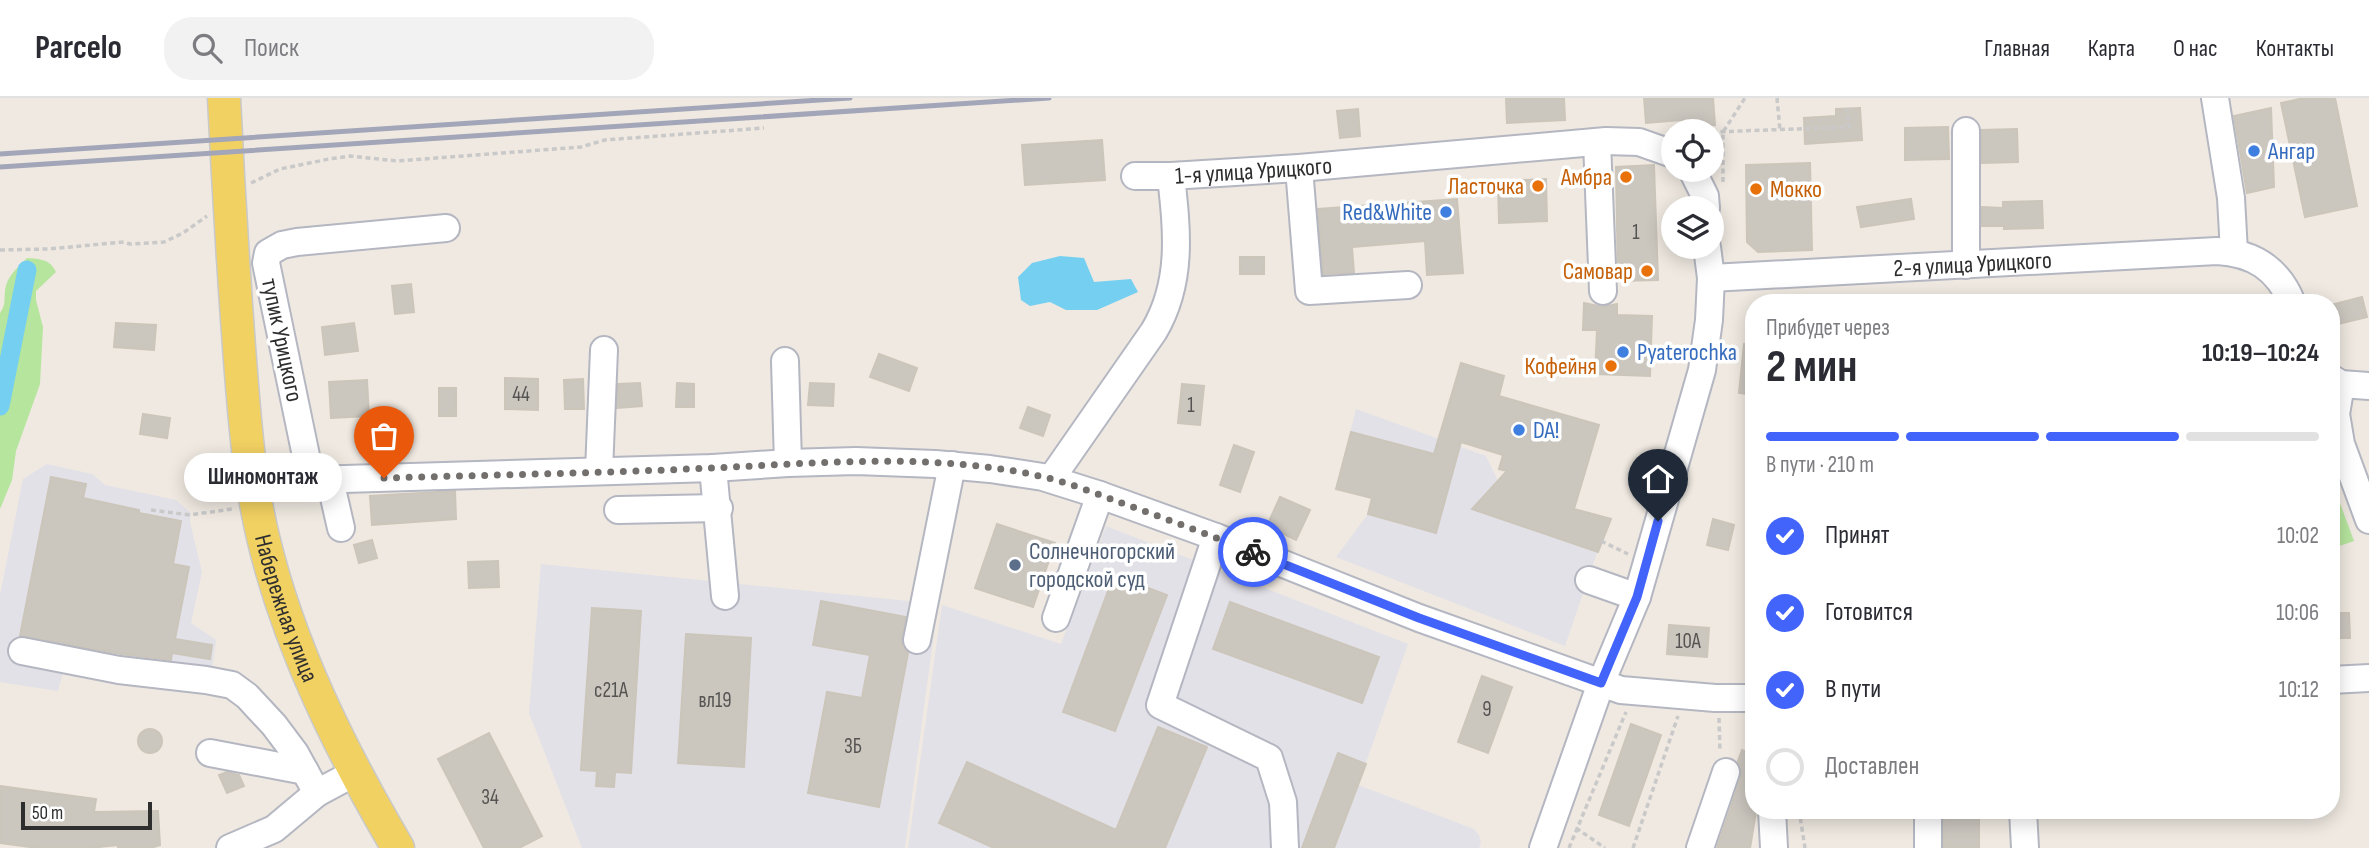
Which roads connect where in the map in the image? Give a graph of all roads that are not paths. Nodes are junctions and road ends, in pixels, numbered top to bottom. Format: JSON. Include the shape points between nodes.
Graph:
{"nodes":[{"id":1,"x":224,"y":98,"type":"edge"},
{"id":2,"x":2215,"y":98,"type":"edge"},
{"id":3,"x":1966,"y":131,"type":"dead end"},
{"id":4,"x":1597,"y":142,"type":"junction"},
{"id":5,"x":1661,"y":150,"type":"edge"},
{"id":6,"x":1299,"y":168,"type":"junction"},
{"id":7,"x":1135,"y":176,"type":"dead end"},
{"id":8,"x":1171,"y":176,"type":"junction"},
{"id":9,"x":446,"y":228,"type":"dead end"},
{"id":10,"x":2234,"y":252,"type":"junction"},
{"id":11,"x":1709,"y":259,"type":"edge"},
{"id":12,"x":1966,"y":265,"type":"junction"},
{"id":13,"x":1711,"y":278,"type":"junction"},
{"id":14,"x":1408,"y":285,"type":"dead end"},
{"id":15,"x":1603,"y":291,"type":"dead end"},
{"id":16,"x":2287,"y":294,"type":"edge"},
{"id":17,"x":604,"y":350,"type":"dead end"},
{"id":18,"x":785,"y":361,"type":"dead end"},
{"id":19,"x":2340,"y":382,"type":"edge"},
{"id":20,"x":2369,"y":386,"type":"edge"},
{"id":21,"x":2340,"y":438,"type":"edge"},
{"id":22,"x":788,"y":463,"type":"junction"},
{"id":23,"x":952,"y":466,"type":"junction"},
{"id":24,"x":713,"y":468,"type":"junction"},
{"id":25,"x":599,"y":471,"type":"junction"},
{"id":26,"x":1051,"y":479,"type":"junction"},
{"id":27,"x":321,"y":480,"type":"junction"},
{"id":28,"x":253,"y":486,"type":"junction"},
{"id":29,"x":1100,"y":495,"type":"junction"},
{"id":30,"x":719,"y":508,"type":"junction"},
{"id":31,"x":618,"y":510,"type":"dead end"},
{"id":32,"x":2369,"y":520,"type":"edge"},
{"id":33,"x":341,"y":528,"type":"dead end"},
{"id":34,"x":1216,"y":537,"type":"junction"},
{"id":35,"x":1589,"y":580,"type":"dead end"},
{"id":36,"x":725,"y":596,"type":"dead end"},
{"id":37,"x":1637,"y":597,"type":"junction"},
{"id":38,"x":1056,"y":618,"type":"dead end"},
{"id":39,"x":917,"y":640,"type":"dead end"},
{"id":40,"x":22,"y":651,"type":"dead end"},
{"id":41,"x":2369,"y":678,"type":"edge"},
{"id":42,"x":2340,"y":680,"type":"edge"},
{"id":43,"x":1601,"y":683,"type":"junction"},
{"id":44,"x":1745,"y":698,"type":"edge"},
{"id":45,"x":210,"y":753,"type":"dead end"},
{"id":46,"x":356,"y":772,"type":"junction"},
{"id":47,"x":1726,"y":772,"type":"road end"},
{"id":48,"x":311,"y":782,"type":"junction"},
{"id":49,"x":1772,"y":819,"type":"edge"},
{"id":50,"x":1928,"y":819,"type":"edge"},
{"id":51,"x":2023,"y":819,"type":"edge"},
{"id":52,"x":230,"y":848,"type":"edge"},
{"id":53,"x":398,"y":848,"type":"edge"},
{"id":54,"x":1286,"y":848,"type":"edge"},
{"id":55,"x":1543,"y":848,"type":"edge"},
{"id":56,"x":1700,"y":848,"type":"edge"},
{"id":57,"x":1774,"y":848,"type":"edge"},
{"id":58,"x":1928,"y":848,"type":"edge"},
{"id":59,"x":2025,"y":848,"type":"edge"}],
"edges":[{"from":1,"to":28,"type":"main road","name":"Набережная улица","via":[[245,432]]},
{"from":2,"to":10,"type":"street","via":[[2231,198]]},
{"from":3,"to":12,"type":"street"},
{"from":4,"to":5,"type":"street","name":"1-я улица Урицкого","via":[[1639,142]]},
{"from":4,"to":6,"type":"street","name":"1-я улица Урицкого"},
{"from":4,"to":15,"type":"street"},
{"from":6,"to":8,"type":"street","name":"1-я улица Урицкого"},
{"from":6,"to":14,"type":"street","via":[[1309,291]]},
{"from":7,"to":8,"type":"street"},
{"from":8,"to":26,"type":"street","name":"1-я улица Урицкого","via":[[1177,258],[1164,312]]},
{"from":9,"to":27,"type":"street","name":"тупик Урицкого","via":[[297,242],[268,253],[266,263]]},
{"from":10,"to":12,"type":"street","name":"2-я улица Урицкого"},
{"from":10,"to":16,"type":"street","via":[[2272,269]]},
{"from":11,"to":13,"type":"street"},
{"from":12,"to":13,"type":"street","name":"2-я улица Урицкого"},
{"from":13,"to":37,"type":"street","via":[[1702,370]]},
{"from":17,"to":25,"type":"street"},
{"from":18,"to":22,"type":"street"},
{"from":19,"to":20,"type":"street"},
{"from":21,"to":32,"type":"street"},
{"from":22,"to":23,"type":"street"},
{"from":22,"to":24,"type":"street"},
{"from":23,"to":26,"type":"street"},
{"from":23,"to":39,"type":"street"},
{"from":24,"to":25,"type":"street"},
{"from":24,"to":30,"type":"street"},
{"from":25,"to":27,"type":"street"},
{"from":26,"to":29,"type":"street"},
{"from":27,"to":28,"type":"street"},
{"from":27,"to":33,"type":"street"},
{"from":28,"to":46,"type":"main road","name":"Набережная улица","via":[[291,631]]},
{"from":29,"to":34,"type":"street"},
{"from":29,"to":38,"type":"street"},
{"from":30,"to":31,"type":"street"},
{"from":30,"to":36,"type":"street"},
{"from":34,"to":43,"type":"street","via":[[1419,618]]},
{"from":34,"to":54,"type":"street","via":[[1160,705],[1269,758],[1283,802]]},
{"from":35,"to":37,"type":"street"},
{"from":37,"to":43,"type":"street"},
{"from":40,"to":48,"type":"street","via":[[232,685],[274,725]]},
{"from":41,"to":42,"type":"street"},
{"from":43,"to":44,"type":"street","via":[[1621,690]]},
{"from":43,"to":55,"type":"street"},
{"from":45,"to":48,"type":"street"},
{"from":46,"to":48,"type":"street"},
{"from":46,"to":53,"type":"main road","name":"Набережная улица"},
{"from":47,"to":56,"type":"street"},
{"from":48,"to":52,"type":"street","via":[[274,829]]},
{"from":49,"to":57,"type":"street"},
{"from":50,"to":58,"type":"street"},
{"from":51,"to":59,"type":"street"}]}
